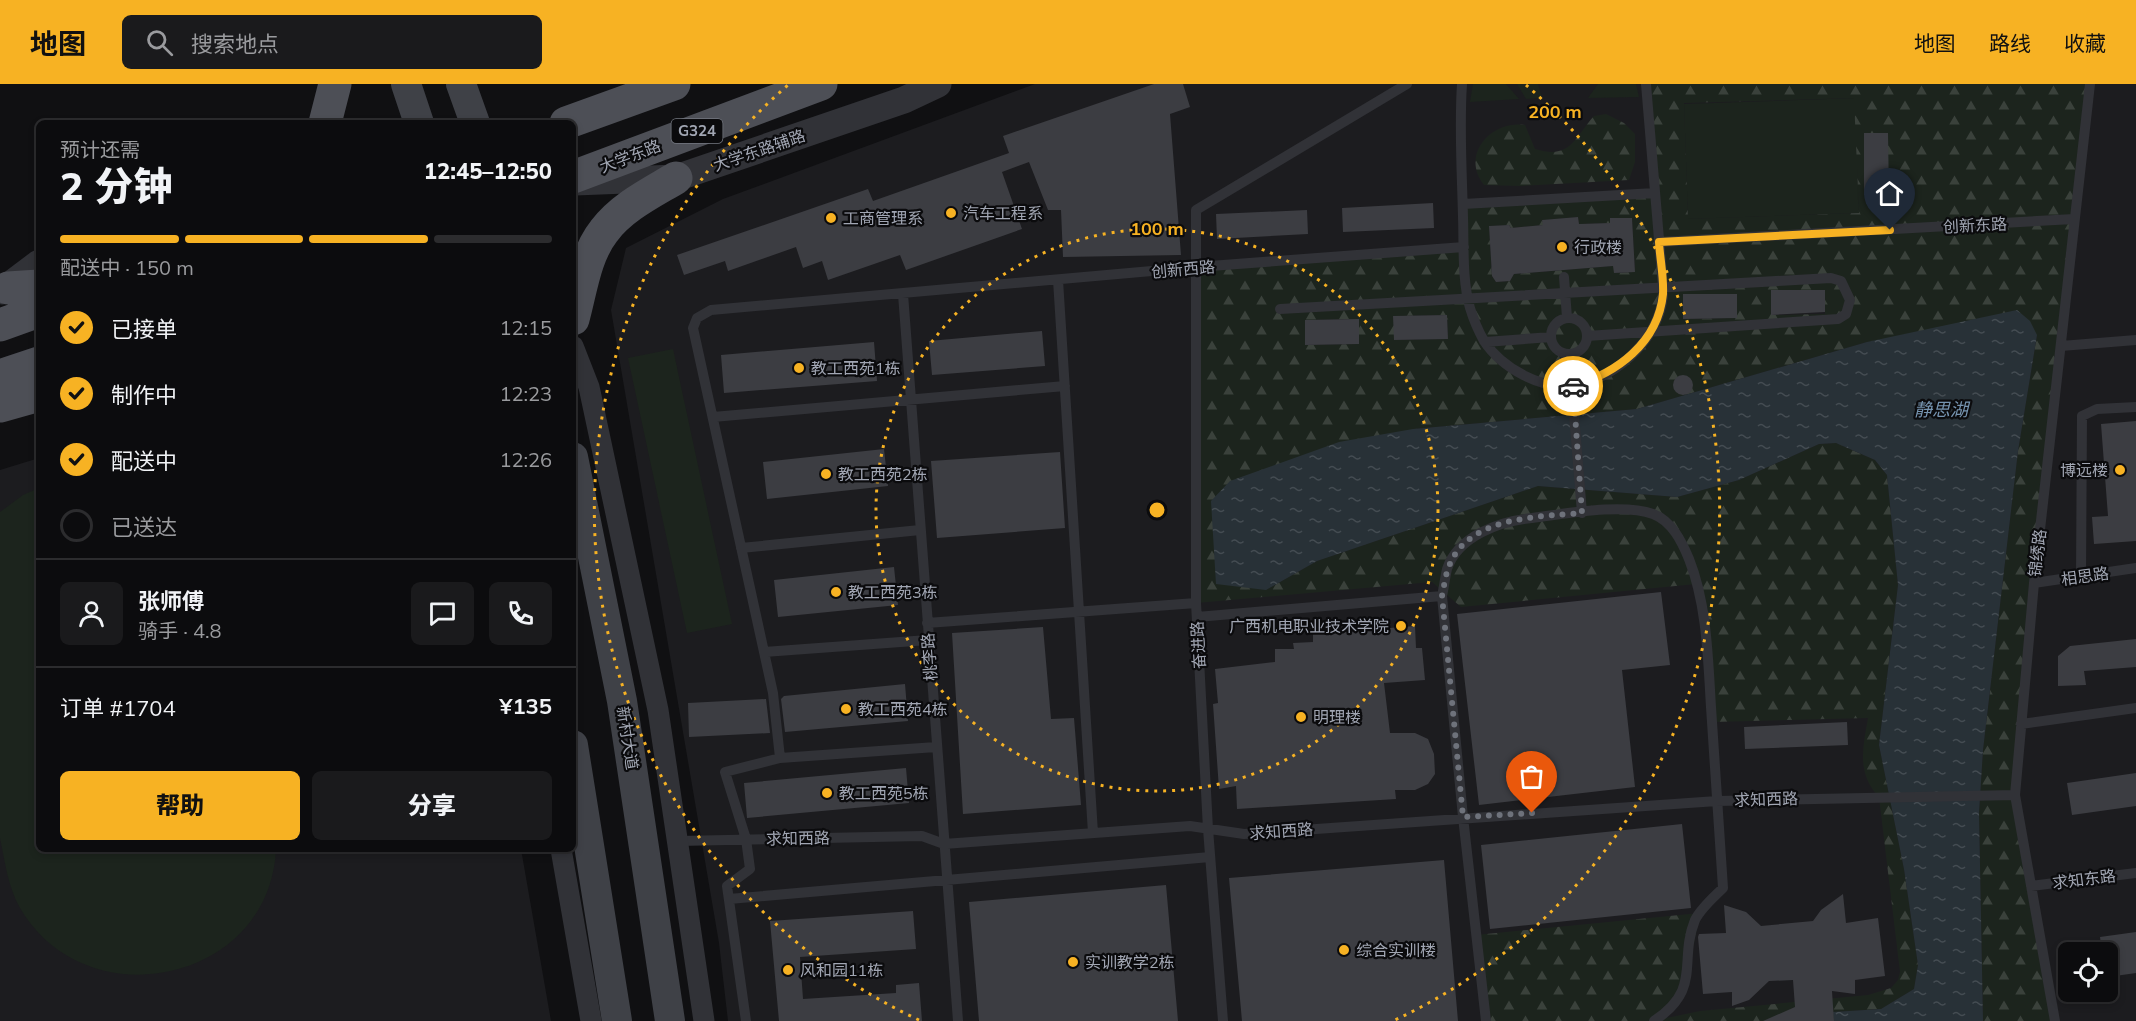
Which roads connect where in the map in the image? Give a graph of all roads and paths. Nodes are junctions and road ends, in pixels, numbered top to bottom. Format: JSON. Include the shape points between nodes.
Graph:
{"nodes":[{"id":1,"x":335,"y":84,"type":"edge"},
{"id":2,"x":406,"y":84,"type":"edge"},
{"id":3,"x":461,"y":84,"type":"edge"},
{"id":4,"x":674,"y":84,"type":"edge"},
{"id":5,"x":821,"y":84,"type":"edge"},
{"id":6,"x":938,"y":84,"type":"edge"},
{"id":7,"x":1407,"y":84,"type":"edge"},
{"id":8,"x":1462,"y":84,"type":"edge"},
{"id":9,"x":1646,"y":84,"type":"edge"},
{"id":10,"x":2091,"y":84,"type":"edge"},
{"id":11,"x":326,"y":120,"type":"edge"},
{"id":12,"x":418,"y":120,"type":"edge"},
{"id":13,"x":474,"y":120,"type":"edge"},
{"id":14,"x":574,"y":120,"type":"edge"},
{"id":15,"x":576,"y":176,"type":"edge"},
{"id":16,"x":676,"y":178,"type":"junction"},
{"id":17,"x":576,"y":182,"type":"edge"},
{"id":18,"x":1655,"y":193,"type":"junction"},
{"id":19,"x":1463,"y":204,"type":"junction"},
{"id":20,"x":2074,"y":219,"type":"junction"},
{"id":21,"x":1659,"y":242,"type":"junction"},
{"id":22,"x":1464,"y":248,"type":"junction"},
{"id":23,"x":36,"y":266,"type":"edge"},
{"id":24,"x":1197,"y":267,"type":"junction"},
{"id":25,"x":1564,"y":277,"type":"dead end"},
{"id":26,"x":1058,"y":280,"type":"junction"},
{"id":27,"x":1663,"y":287,"type":"junction"},
{"id":28,"x":16,"y":288,"type":"edge"},
{"id":29,"x":903,"y":294,"type":"junction"},
{"id":30,"x":1565,"y":294,"type":"junction"},
{"id":31,"x":1469,"y":300,"type":"junction"},
{"id":32,"x":576,"y":308,"type":"edge"},
{"id":33,"x":1280,"y":309,"type":"dead end"},
{"id":34,"x":36,"y":312,"type":"edge"},
{"id":35,"x":1567,"y":318,"type":"junction"},
{"id":36,"x":0,"y":325,"type":"edge"},
{"id":37,"x":1652,"y":331,"type":"junction"},
{"id":38,"x":1587,"y":336,"type":"junction"},
{"id":39,"x":1551,"y":338,"type":"junction"},
{"id":40,"x":2136,"y":340,"type":"edge"},
{"id":41,"x":1485,"y":342,"type":"junction"},
{"id":42,"x":2061,"y":346,"type":"junction"},
{"id":43,"x":576,"y":354,"type":"edge"},
{"id":44,"x":1569,"y":354,"type":"junction"},
{"id":45,"x":36,"y":364,"type":"edge"},
{"id":46,"x":0,"y":376,"type":"edge"},
{"id":47,"x":1065,"y":386,"type":"junction"},
{"id":48,"x":1573,"y":386,"type":"junction"},
{"id":49,"x":36,"y":396,"type":"edge"},
{"id":50,"x":910,"y":399,"type":"junction"},
{"id":51,"x":0,"y":406,"type":"edge"},
{"id":52,"x":2136,"y":407,"type":"edge"},
{"id":53,"x":713,"y":417,"type":"junction"},
{"id":54,"x":576,"y":473,"type":"edge"},
{"id":55,"x":1582,"y":513,"type":"junction"},
{"id":56,"x":920,"y":530,"type":"junction"},
{"id":57,"x":741,"y":548,"type":"junction"},
{"id":58,"x":2136,"y":568,"type":"edge"},
{"id":59,"x":2081,"y":576,"type":"junction"},
{"id":60,"x":2034,"y":583,"type":"junction"},
{"id":61,"x":1442,"y":596,"type":"junction"},
{"id":62,"x":1196,"y":603,"type":"junction"},
{"id":63,"x":1079,"y":611,"type":"junction"},
{"id":64,"x":1197,"y":617,"type":"junction"},
{"id":65,"x":927,"y":622,"type":"junction"},
{"id":66,"x":928,"y":640,"type":"junction"},
{"id":67,"x":764,"y":652,"type":"junction"},
{"id":68,"x":2136,"y":708,"type":"edge"},
{"id":69,"x":2021,"y":724,"type":"junction"},
{"id":70,"x":936,"y":747,"type":"junction"},
{"id":71,"x":780,"y":758,"type":"junction"},
{"id":72,"x":576,"y":764,"type":"edge"},
{"id":73,"x":2015,"y":795,"type":"junction"},
{"id":74,"x":1717,"y":801,"type":"junction"},
{"id":75,"x":1463,"y":817,"type":"junction"},
{"id":76,"x":1208,"y":829,"type":"junction"},
{"id":77,"x":1093,"y":834,"type":"junction"},
{"id":78,"x":746,"y":839,"type":"junction"},
{"id":79,"x":678,"y":841,"type":"junction"},
{"id":80,"x":944,"y":844,"type":"junction"},
{"id":81,"x":562,"y":852,"type":"edge"},
{"id":82,"x":1210,"y":857,"type":"junction"},
{"id":83,"x":2136,"y":873,"type":"edge"},
{"id":84,"x":946,"y":880,"type":"junction"},
{"id":85,"x":2031,"y":885,"type":"junction"},
{"id":86,"x":729,"y":899,"type":"junction"},
{"id":87,"x":591,"y":1021,"type":"edge"},
{"id":88,"x":617,"y":1021,"type":"edge"},
{"id":89,"x":670,"y":1021,"type":"edge"},
{"id":90,"x":704,"y":1021,"type":"edge"},
{"id":91,"x":746,"y":1021,"type":"edge"},
{"id":92,"x":958,"y":1021,"type":"edge"},
{"id":93,"x":1223,"y":1021,"type":"edge"},
{"id":94,"x":1486,"y":1021,"type":"edge"},
{"id":95,"x":1654,"y":1021,"type":"edge"},
{"id":96,"x":2055,"y":1021,"type":"edge"}],
"edges":[{"from":1,"to":11,"type":"main road"},
{"from":2,"to":12,"type":"main road"},
{"from":3,"to":13,"type":"main road"},
{"from":4,"to":14,"type":"main road"},
{"from":5,"to":15,"type":"main road","name":"大学东路","number":"G324"},
{"from":6,"to":16,"type":"street","name":"大学东路辅路","via":[[904,100]]},
{"from":7,"to":24,"type":"lane","name":"奋进路","via":[[1196,210]]},
{"from":8,"to":19,"type":"lane"},
{"from":9,"to":18,"type":"lane"},
{"from":10,"to":20,"type":"lane","name":"锦绣路"},
{"from":16,"to":17,"type":"street","name":"大学东路辅路"},
{"from":16,"to":32,"type":"main road","via":[[633,204],[604,231],[589,259]]},
{"from":18,"to":19,"type":"lane"},
{"from":18,"to":21,"type":"lane"},
{"from":19,"to":22,"type":"lane"},
{"from":20,"to":21,"type":"lane","name":"创新东路"},
{"from":20,"to":42,"type":"lane","name":"锦绣路"},
{"from":21,"to":27,"type":"lane"},
{"from":22,"to":24,"type":"lane","name":"创新西路"},
{"from":22,"to":31,"type":"lane"},
{"from":23,"to":28,"type":"street"},
{"from":24,"to":26,"type":"lane","name":"创新西路"},
{"from":24,"to":62,"type":"lane","name":"奋进路"},
{"from":25,"to":30,"type":"lane"},
{"from":26,"to":29,"type":"lane","name":"创新西路"},
{"from":26,"to":47,"type":"lane"},
{"from":27,"to":30,"type":"lane"},
{"from":27,"to":37,"type":"lane"},
{"from":27,"to":37,"type":"lane","via":[[1831,278],[1841,281],[1850,300],[1846,314],[1838,319]]},
{"from":29,"to":50,"type":"lane","name":"桃李路"},
{"from":29,"to":53,"type":"lane","name":"创新西路","via":[[711,310],[700,315],[693,327]]},
{"from":30,"to":31,"type":"lane"},
{"from":30,"to":35,"type":"lane"},
{"from":31,"to":33,"type":"lane"},
{"from":31,"to":41,"type":"lane"},
{"from":34,"to":36,"type":"main road"},
{"from":35,"to":38,"type":"lane","via":[[1582,323]]},
{"from":35,"to":39,"type":"lane","via":[[1555,324]]},
{"from":37,"to":38,"type":"lane"},
{"from":37,"to":48,"type":"lane","via":[[1620,364]]},
{"from":38,"to":44,"type":"lane","via":[[1580,349]]},
{"from":39,"to":41,"type":"lane"},
{"from":39,"to":44,"type":"lane","via":[[1558,350]]},
{"from":40,"to":42,"type":"lane"},
{"from":41,"to":48,"type":"lane","via":[[1506,366],[1522,375]]},
{"from":42,"to":60,"type":"lane","name":"锦绣路"},
{"from":43,"to":79,"type":"street","via":[[589,387],[632,582],[658,710]]},
{"from":44,"to":48,"type":"lane"},
{"from":45,"to":46,"type":"main road"},
{"from":47,"to":50,"type":"lane"},
{"from":47,"to":63,"type":"lane"},
{"from":48,"to":55,"type":"lane"},
{"from":49,"to":51,"type":"main road"},
{"from":50,"to":53,"type":"lane"},
{"from":50,"to":56,"type":"lane","name":"桃李路"},
{"from":52,"to":59,"type":"lane","via":[[2097,409],[2082,416]]},
{"from":53,"to":57,"type":"lane"},
{"from":54,"to":89,"type":"main road","name":"新村大道","via":[[622,701]]},
{"from":55,"to":61,"type":"lane","via":[[1511,521],[1475,536],[1457,552],[1448,568]]},
{"from":55,"to":74,"type":"lane","via":[[1636,511],[1655,515],[1668,524],[1681,542],[1695,579],[1707,652]]},
{"from":56,"to":57,"type":"lane"},
{"from":56,"to":65,"type":"lane","name":"桃李路"},
{"from":57,"to":67,"type":"lane"},
{"from":58,"to":59,"type":"lane","name":"相思路"},
{"from":59,"to":60,"type":"lane","name":"相思路"},
{"from":60,"to":69,"type":"lane","name":"锦绣路"},
{"from":61,"to":64,"type":"lane"},
{"from":61,"to":75,"type":"lane"},
{"from":62,"to":63,"type":"lane"},
{"from":62,"to":64,"type":"lane","name":"奋进路"},
{"from":63,"to":65,"type":"lane"},
{"from":63,"to":77,"type":"lane"},
{"from":64,"to":76,"type":"lane","name":"奋进路"},
{"from":65,"to":66,"type":"lane","name":"桃李路"},
{"from":66,"to":67,"type":"lane"},
{"from":66,"to":70,"type":"lane","name":"桃李路"},
{"from":67,"to":71,"type":"lane"},
{"from":68,"to":69,"type":"lane"},
{"from":69,"to":73,"type":"lane","name":"锦绣路"},
{"from":70,"to":71,"type":"lane"},
{"from":70,"to":80,"type":"lane","name":"桃李路"},
{"from":71,"to":78,"type":"lane","via":[[725,772]]},
{"from":72,"to":88,"type":"main road"},
{"from":73,"to":74,"type":"lane","name":"求知西路"},
{"from":73,"to":85,"type":"lane","name":"锦绣路"},
{"from":74,"to":75,"type":"lane","name":"求知西路"},
{"from":74,"to":95,"type":"lane","via":[[1723,888],[1695,921],[1687,979],[1681,994]]},
{"from":75,"to":76,"type":"lane","name":"求知西路","via":[[1244,834]]},
{"from":75,"to":94,"type":"lane"},
{"from":76,"to":77,"type":"lane","name":"求知西路","via":[[1190,826]]},
{"from":76,"to":82,"type":"lane","name":"奋进路"},
{"from":77,"to":80,"type":"lane","name":"求知西路"},
{"from":78,"to":79,"type":"lane","name":"求知西路"},
{"from":78,"to":80,"type":"lane","name":"求知西路","via":[[922,836]]},
{"from":78,"to":86,"type":"lane","via":[[750,869],[727,885]]},
{"from":79,"to":90,"type":"street"},
{"from":80,"to":84,"type":"lane","name":"桃李路"},
{"from":81,"to":87,"type":"street"},
{"from":82,"to":84,"type":"lane"},
{"from":82,"to":93,"type":"lane","name":"奋进路"},
{"from":83,"to":85,"type":"lane","name":"求知东路"},
{"from":84,"to":86,"type":"lane"},
{"from":84,"to":92,"type":"lane","name":"桃李路"},
{"from":85,"to":96,"type":"lane","name":"锦绣路"},
{"from":86,"to":91,"type":"lane"}]}
